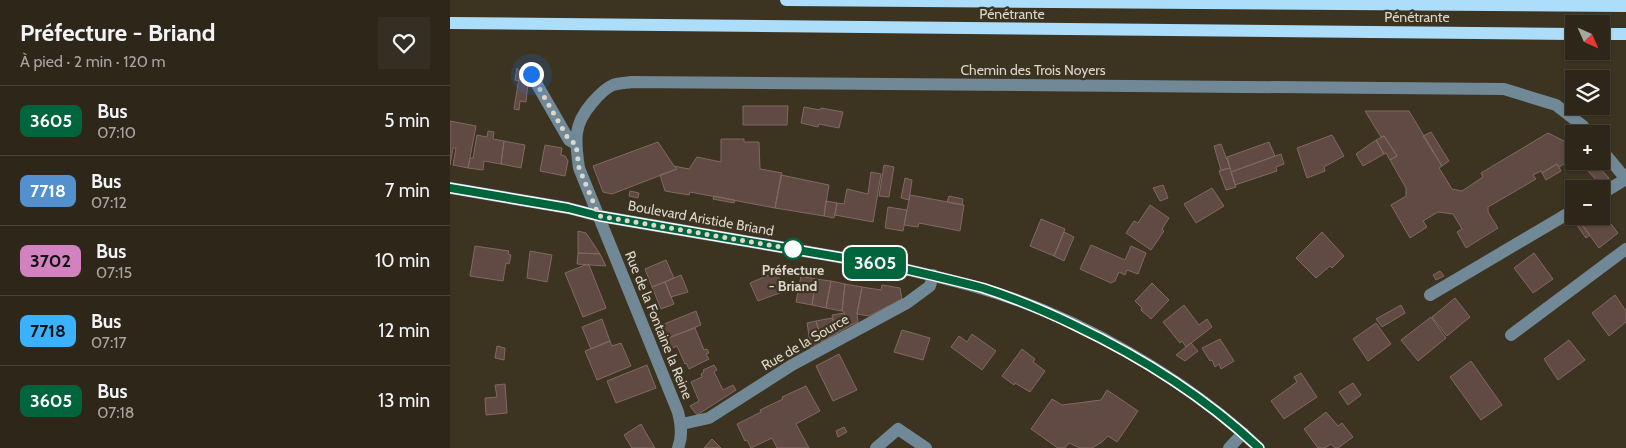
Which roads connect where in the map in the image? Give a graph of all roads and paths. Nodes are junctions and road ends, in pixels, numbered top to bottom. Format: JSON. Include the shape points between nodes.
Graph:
{"nodes":[{"id":1,"x":786,"y":0,"type":"edge"},
{"id":2,"x":1626,"y":6,"type":"edge"},
{"id":3,"x":450,"y":23,"type":"edge"},
{"id":4,"x":1565,"y":34,"type":"edge"},
{"id":5,"x":1610,"y":34,"type":"edge"},
{"id":6,"x":1626,"y":34,"type":"edge"},
{"id":7,"x":531,"y":74,"type":"dead end"},
{"id":8,"x":1582,"y":125,"type":"edge"},
{"id":9,"x":576,"y":144,"type":"junction"},
{"id":10,"x":1610,"y":160,"type":"edge"},
{"id":11,"x":1626,"y":179,"type":"edge"},
{"id":12,"x":450,"y":188,"type":"edge"},
{"id":13,"x":1610,"y":189,"type":"edge"},
{"id":14,"x":1565,"y":215,"type":"edge"},
{"id":15,"x":599,"y":216,"type":"junction"},
{"id":16,"x":1626,"y":248,"type":"edge"},
{"id":17,"x":933,"y":275,"type":"junction"},
{"id":18,"x":1430,"y":295,"type":"dead end"},
{"id":19,"x":1511,"y":335,"type":"dead end"},
{"id":20,"x":682,"y":424,"type":"junction"},
{"id":21,"x":1243,"y":433,"type":"junction"},
{"id":22,"x":678,"y":448,"type":"edge"},
{"id":23,"x":876,"y":448,"type":"edge"},
{"id":24,"x":926,"y":448,"type":"edge"},
{"id":25,"x":1229,"y":448,"type":"edge"},
{"id":26,"x":1259,"y":448,"type":"edge"}],
"edges":[{"from":1,"to":2,"type":"main road","name":"Pénétrante"},
{"from":3,"to":4,"type":"main road","name":"Pénétrante"},
{"from":5,"to":6,"type":"main road"},
{"from":7,"to":9,"type":"street","via":[[569,140]]},
{"from":8,"to":9,"type":"street","name":"Chemin des Trois Noyers","via":[[1556,104],[1504,90],[632,82],[612,86],[599,95],[584,113],[578,126]]},
{"from":9,"to":15,"type":"street","name":"Chemin des Trois Noyers","via":[[579,168]]},
{"from":10,"to":11,"type":"street"},
{"from":11,"to":13,"type":"street"},
{"from":12,"to":15,"type":"street","name":"Boulevard Aristide Briand"},
{"from":14,"to":18,"type":"street"},
{"from":15,"to":17,"type":"street","name":"Boulevard Aristide Briand"},
{"from":15,"to":20,"type":"street","name":"Rue de la Fontaine la Reine"},
{"from":16,"to":19,"type":"street"},
{"from":17,"to":20,"type":"street","name":"Rue de la Source","via":[[930,286],[907,303],[792,365],[709,418]]},
{"from":17,"to":21,"type":"street","name":"Boulevard Aristide Briand","via":[[1021,302],[1103,339],[1162,373]]},
{"from":20,"to":22,"type":"street"},
{"from":21,"to":25,"type":"street"},
{"from":21,"to":26,"type":"street","name":"Boulevard Aristide Briand"},
{"from":23,"to":24,"type":"street","via":[[898,429]]}]}
